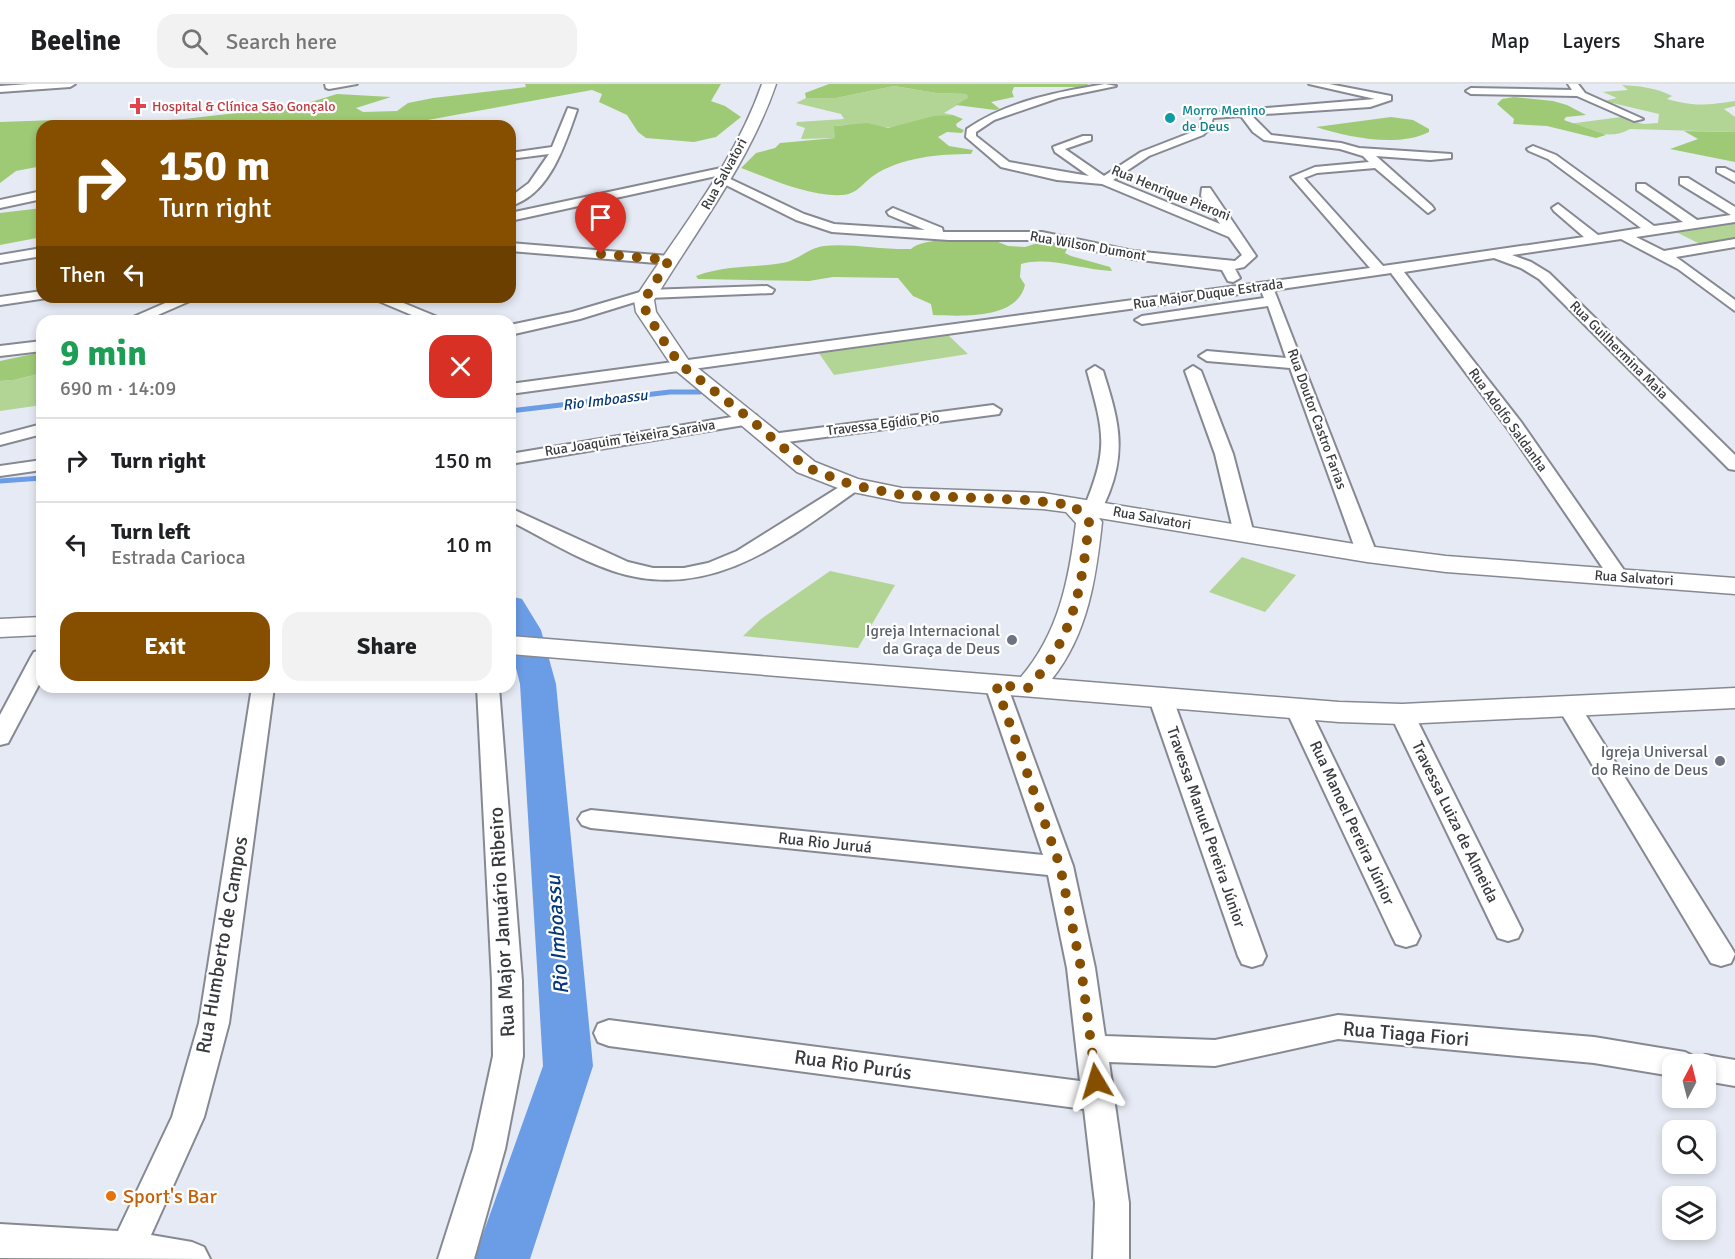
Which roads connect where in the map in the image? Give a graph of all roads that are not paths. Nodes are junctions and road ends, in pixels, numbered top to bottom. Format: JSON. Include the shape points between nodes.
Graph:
{"nodes":[{"id":1,"x":70,"y":84,"type":"edge"},
{"id":2,"x":352,"y":84,"type":"edge"},
{"id":3,"x":769,"y":84,"type":"edge"},
{"id":4,"x":1314,"y":84,"type":"edge"},
{"id":5,"x":329,"y":86,"type":"dead end"},
{"id":6,"x":1110,"y":86,"type":"dead end"},
{"id":7,"x":1391,"y":86,"type":"dead end"},
{"id":8,"x":1576,"y":88,"type":"edge"},
{"id":9,"x":1,"y":89,"type":"edge"},
{"id":10,"x":1471,"y":91,"type":"dead end"},
{"id":11,"x":1244,"y":98,"type":"dead end"},
{"id":12,"x":1387,"y":98,"type":"junction"},
{"id":13,"x":572,"y":110,"type":"dead end"},
{"id":14,"x":1245,"y":112,"type":"junction"},
{"id":15,"x":1638,"y":119,"type":"dead end"},
{"id":16,"x":1087,"y":138,"type":"dead end"},
{"id":17,"x":1533,"y":149,"type":"dead end"},
{"id":18,"x":556,"y":150,"type":"junction"},
{"id":19,"x":1360,"y":151,"type":"junction"},
{"id":20,"x":516,"y":155,"type":"edge"},
{"id":21,"x":1447,"y":156,"type":"dead end"},
{"id":22,"x":1378,"y":164,"type":"junction"},
{"id":23,"x":1721,"y":170,"type":"dead end"},
{"id":24,"x":724,"y":176,"type":"junction"},
{"id":25,"x":1735,"y":178,"type":"edge"},
{"id":26,"x":1104,"y":181,"type":"junction"},
{"id":27,"x":1684,"y":181,"type":"dead end"},
{"id":28,"x":539,"y":182,"type":"junction"},
{"id":29,"x":516,"y":186,"type":"edge"},
{"id":30,"x":1641,"y":187,"type":"dead end"},
{"id":31,"x":1206,"y":191,"type":"dead end"},
{"id":32,"x":36,"y":196,"type":"edge"},
{"id":33,"x":516,"y":198,"type":"edge"},
{"id":34,"x":0,"y":204,"type":"edge"},
{"id":35,"x":1558,"y":208,"type":"dead end"},
{"id":36,"x":1428,"y":209,"type":"dead end"},
{"id":37,"x":893,"y":212,"type":"dead end"},
{"id":38,"x":1735,"y":212,"type":"edge"},
{"id":39,"x":516,"y":216,"type":"edge"},
{"id":40,"x":1735,"y":218,"type":"edge"},
{"id":41,"x":1693,"y":223,"type":"junction"},
{"id":42,"x":1650,"y":229,"type":"junction"},
{"id":43,"x":1621,"y":234,"type":"junction"},
{"id":44,"x":1236,"y":235,"type":"junction"},
{"id":45,"x":950,"y":236,"type":"junction"},
{"id":46,"x":1594,"y":238,"type":"junction"},
{"id":47,"x":1735,"y":243,"type":"edge"},
{"id":48,"x":516,"y":247,"type":"edge"},
{"id":49,"x":36,"y":253,"type":"edge"},
{"id":50,"x":1491,"y":253,"type":"junction"},
{"id":51,"x":1665,"y":255,"type":"junction"},
{"id":52,"x":0,"y":259,"type":"edge"},
{"id":53,"x":669,"y":260,"type":"junction"},
{"id":54,"x":1227,"y":266,"type":"junction"},
{"id":55,"x":1387,"y":269,"type":"junction"},
{"id":56,"x":1239,"y":289,"type":"junction"},
{"id":57,"x":767,"y":291,"type":"dead end"},
{"id":58,"x":1269,"y":293,"type":"junction"},
{"id":59,"x":647,"y":294,"type":"junction"},
{"id":60,"x":36,"y":296,"type":"edge"},
{"id":61,"x":0,"y":301,"type":"edge"},
{"id":62,"x":177,"y":303,"type":"edge"},
{"id":63,"x":392,"y":303,"type":"edge"},
{"id":64,"x":1735,"y":308,"type":"edge"},
{"id":65,"x":146,"y":315,"type":"edge"},
{"id":66,"x":424,"y":315,"type":"edge"},
{"id":67,"x":1142,"y":320,"type":"dead end"},
{"id":68,"x":516,"y":329,"type":"edge"},
{"id":69,"x":36,"y":347,"type":"edge"},
{"id":70,"x":0,"y":351,"type":"edge"},
{"id":71,"x":1207,"y":356,"type":"dead end"},
{"id":72,"x":1297,"y":364,"type":"junction"},
{"id":73,"x":681,"y":365,"type":"junction"},
{"id":74,"x":1095,"y":370,"type":"dead end"},
{"id":75,"x":1193,"y":370,"type":"dead end"},
{"id":76,"x":516,"y":388,"type":"edge"},
{"id":77,"x":993,"y":410,"type":"dead end"},
{"id":78,"x":750,"y":419,"type":"junction"},
{"id":79,"x":36,"y":431,"type":"edge"},
{"id":80,"x":772,"y":439,"type":"junction"},
{"id":81,"x":0,"y":440,"type":"edge"},
{"id":82,"x":516,"y":458,"type":"edge"},
{"id":83,"x":1735,"y":465,"type":"edge"},
{"id":84,"x":36,"y":466,"type":"edge"},
{"id":85,"x":0,"y":471,"type":"edge"},
{"id":86,"x":852,"y":485,"type":"junction"},
{"id":87,"x":1085,"y":512,"type":"junction"},
{"id":88,"x":516,"y":517,"type":"edge"},
{"id":89,"x":1244,"y":534,"type":"junction"},
{"id":90,"x":1367,"y":554,"type":"junction"},
{"id":91,"x":1618,"y":576,"type":"junction"},
{"id":92,"x":1735,"y":586,"type":"edge"},
{"id":93,"x":36,"y":626,"type":"edge"},
{"id":94,"x":0,"y":628,"type":"edge"},
{"id":95,"x":516,"y":645,"type":"edge"},
{"id":96,"x":36,"y":668,"type":"edge"},
{"id":97,"x":996,"y":685,"type":"junction"},
{"id":98,"x":1028,"y":688,"type":"junction"},
{"id":99,"x":261,"y":693,"type":"edge"},
{"id":100,"x":488,"y":693,"type":"edge"},
{"id":101,"x":1735,"y":698,"type":"edge"},
{"id":102,"x":1161,"y":699,"type":"junction"},
{"id":103,"x":1569,"y":706,"type":"junction"},
{"id":104,"x":1298,"y":710,"type":"junction"},
{"id":105,"x":1402,"y":714,"type":"junction"},
{"id":106,"x":0,"y":737,"type":"edge"},
{"id":107,"x":591,"y":819,"type":"dead end"},
{"id":108,"x":1060,"y":866,"type":"junction"},
{"id":109,"x":1508,"y":930,"type":"dead end"},
{"id":110,"x":1406,"y":936,"type":"dead end"},
{"id":111,"x":1252,"y":956,"type":"dead end"},
{"id":112,"x":1721,"y":956,"type":"dead end"},
{"id":113,"x":609,"y":1033,"type":"dead end"},
{"id":114,"x":1092,"y":1048,"type":"junction"},
{"id":115,"x":1662,"y":1061,"type":"edge"},
{"id":116,"x":1716,"y":1070,"type":"edge"},
{"id":117,"x":1735,"y":1073,"type":"edge"},
{"id":118,"x":1098,"y":1097,"type":"junction"},
{"id":119,"x":0,"y":1241,"type":"edge"},
{"id":120,"x":123,"y":1253,"type":"edge"},
{"id":121,"x":192,"y":1259,"type":"edge"},
{"id":122,"x":456,"y":1259,"type":"edge"},
{"id":123,"x":1111,"y":1259,"type":"edge"}],
"edges":[{"from":1,"to":9,"type":"street"},
{"from":2,"to":5,"type":"street"},
{"from":3,"to":24,"type":"main road","name":"Rua Salvatori","via":[[760,110]]},
{"from":4,"to":12,"type":"street"},
{"from":6,"to":26,"type":"street","name":"Rua Henrique Pieroni","via":[[1056,95],[990,118],[971,131],[975,142],[1005,165],[1057,177]]},
{"from":7,"to":12,"type":"street","via":[[1394,92]]},
{"from":8,"to":10,"type":"street"},
{"from":8,"to":15,"type":"street"},
{"from":11,"to":14,"type":"street"},
{"from":12,"to":14,"type":"street","via":[[1370,104]]},
{"from":13,"to":18,"type":"street"},
{"from":14,"to":19,"type":"street","via":[[1269,138]]},
{"from":14,"to":26,"type":"street","via":[[1211,115],[1199,134],[1145,154]]},
{"from":16,"to":26,"type":"street","via":[[1059,150]]},
{"from":17,"to":42,"type":"street","via":[[1552,157]]},
{"from":18,"to":20,"type":"street"},
{"from":18,"to":28,"type":"street"},
{"from":19,"to":21,"type":"street"},
{"from":19,"to":22,"type":"street"},
{"from":22,"to":36,"type":"street"},
{"from":22,"to":55,"type":"street","name":"Rua Adolfo Saldanha","via":[[1315,170],[1297,177]]},
{"from":23,"to":25,"type":"street"},
{"from":24,"to":39,"type":"street"},
{"from":24,"to":45,"type":"street","name":"Rua Wilson Dumont","via":[[800,218],[832,228]]},
{"from":24,"to":53,"type":"main road","name":"Rua Salvatori"},
{"from":26,"to":44,"type":"street","name":"Rua Henrique Pieroni"},
{"from":27,"to":38,"type":"street"},
{"from":28,"to":29,"type":"street"},
{"from":28,"to":33,"type":"street"},
{"from":30,"to":41,"type":"street"},
{"from":31,"to":44,"type":"street"},
{"from":32,"to":34,"type":"street"},
{"from":35,"to":46,"type":"street"},
{"from":37,"to":45,"type":"street"},
{"from":40,"to":41,"type":"street","name":"Rua Major Duque Estrada"},
{"from":41,"to":42,"type":"street","name":"Rua Major Duque Estrada"},
{"from":42,"to":43,"type":"street","name":"Rua Major Duque Estrada"},
{"from":43,"to":46,"type":"street","name":"Rua Major Duque Estrada"},
{"from":43,"to":51,"type":"street"},
{"from":44,"to":54,"type":"street","via":[[1249,256],[1239,264]]},
{"from":45,"to":54,"type":"street","name":"Rua Wilson Dumont","via":[[1042,236],[1133,255]]},
{"from":46,"to":50,"type":"street","name":"Rua Major Duque Estrada"},
{"from":47,"to":51,"type":"street"},
{"from":48,"to":53,"type":"street"},
{"from":49,"to":52,"type":"street"},
{"from":50,"to":55,"type":"street","name":"Rua Major Duque Estrada"},
{"from":50,"to":83,"type":"street","name":"Rua Guilhermina Maia","via":[[1544,276]]},
{"from":51,"to":64,"type":"street"},
{"from":53,"to":59,"type":"main road","name":"Rua Salvatori"},
{"from":54,"to":56,"type":"street"},
{"from":55,"to":58,"type":"street","name":"Rua Major Duque Estrada"},
{"from":55,"to":91,"type":"street","name":"Rua Adolfo Saldanha","via":[[1515,426]]},
{"from":56,"to":58,"type":"street","name":"Rua Major Duque Estrada"},
{"from":56,"to":73,"type":"street","name":"Rua Major Duque Estrada"},
{"from":57,"to":59,"type":"street"},
{"from":58,"to":67,"type":"street"},
{"from":58,"to":72,"type":"street","name":"Rua Doutor Castro Farias"},
{"from":59,"to":68,"type":"street"},
{"from":59,"to":73,"type":"main road","via":[[646,312]]},
{"from":60,"to":61,"type":"street"},
{"from":62,"to":65,"type":"street"},
{"from":63,"to":66,"type":"street"},
{"from":69,"to":70,"type":"street"},
{"from":71,"to":72,"type":"street"},
{"from":72,"to":90,"type":"street","name":"Rua Doutor Castro Farias"},
{"from":73,"to":76,"type":"street","name":"Rua Major Duque Estrada"},
{"from":73,"to":78,"type":"main road"},
{"from":74,"to":87,"type":"street","via":[[1107,413],[1111,450],[1106,474]]},
{"from":75,"to":89,"type":"street","via":[[1224,454]]},
{"from":77,"to":80,"type":"street","name":"Travessa Egídio Pio"},
{"from":78,"to":80,"type":"main road"},
{"from":78,"to":82,"type":"street","name":"Rua Joaquim Teixeira Saraiva"},
{"from":79,"to":81,"type":"street"},
{"from":80,"to":86,"type":"main road","via":[[806,467]]},
{"from":84,"to":85,"type":"street"},
{"from":86,"to":87,"type":"main road","via":[[902,495],[1033,500]]},
{"from":86,"to":88,"type":"street","via":[[778,536],[730,561],[676,576],[621,567]]},
{"from":87,"to":89,"type":"main road","name":"Rua Salvatori","via":[[1119,512]]},
{"from":87,"to":98,"type":"main road","via":[[1080,593],[1070,626],[1042,673]]},
{"from":89,"to":90,"type":"main road","name":"Rua Salvatori"},
{"from":90,"to":91,"type":"main road","name":"Rua Salvatori","via":[[1446,564]]},
{"from":91,"to":92,"type":"main road","name":"Rua Salvatori"},
{"from":93,"to":94,"type":"main road"},
{"from":95,"to":97,"type":"main road"},
{"from":96,"to":106,"type":"street"},
{"from":97,"to":98,"type":"main road"},
{"from":97,"to":108,"type":"street"},
{"from":98,"to":102,"type":"main road"},
{"from":99,"to":120,"type":"street","name":"Rua Humberto de Campos","via":[[213,1023],[188,1117]]},
{"from":100,"to":122,"type":"street","name":"Rua Major Januário Ribeiro","via":[[507,981],[508,1056],[489,1149]]},
{"from":101,"to":103,"type":"main road"},
{"from":102,"to":104,"type":"main road"},
{"from":102,"to":111,"type":"street","name":"Travessa Manuel Pereira Júnior"},
{"from":103,"to":105,"type":"main road"},
{"from":103,"to":112,"type":"street"},
{"from":104,"to":105,"type":"main road"},
{"from":104,"to":110,"type":"street","name":"Rua Manoel Pereira Júnior"},
{"from":105,"to":109,"type":"street","name":"Travessa Luiza de Almeida"},
{"from":107,"to":108,"type":"street","name":"Rua Rio Juruá"},
{"from":108,"to":114,"type":"street","via":[[1081,968]]},
{"from":113,"to":118,"type":"street","name":"Rua Rio Purús"},
{"from":114,"to":115,"type":"street","name":"Rua Tiaga Fiori","via":[[1215,1053],[1338,1027],[1594,1050]]},
{"from":114,"to":118,"type":"street"},
{"from":116,"to":117,"type":"street"},
{"from":118,"to":123,"type":"street","via":[[1112,1203]]},
{"from":119,"to":120,"type":"street"},
{"from":120,"to":121,"type":"street"}]}
